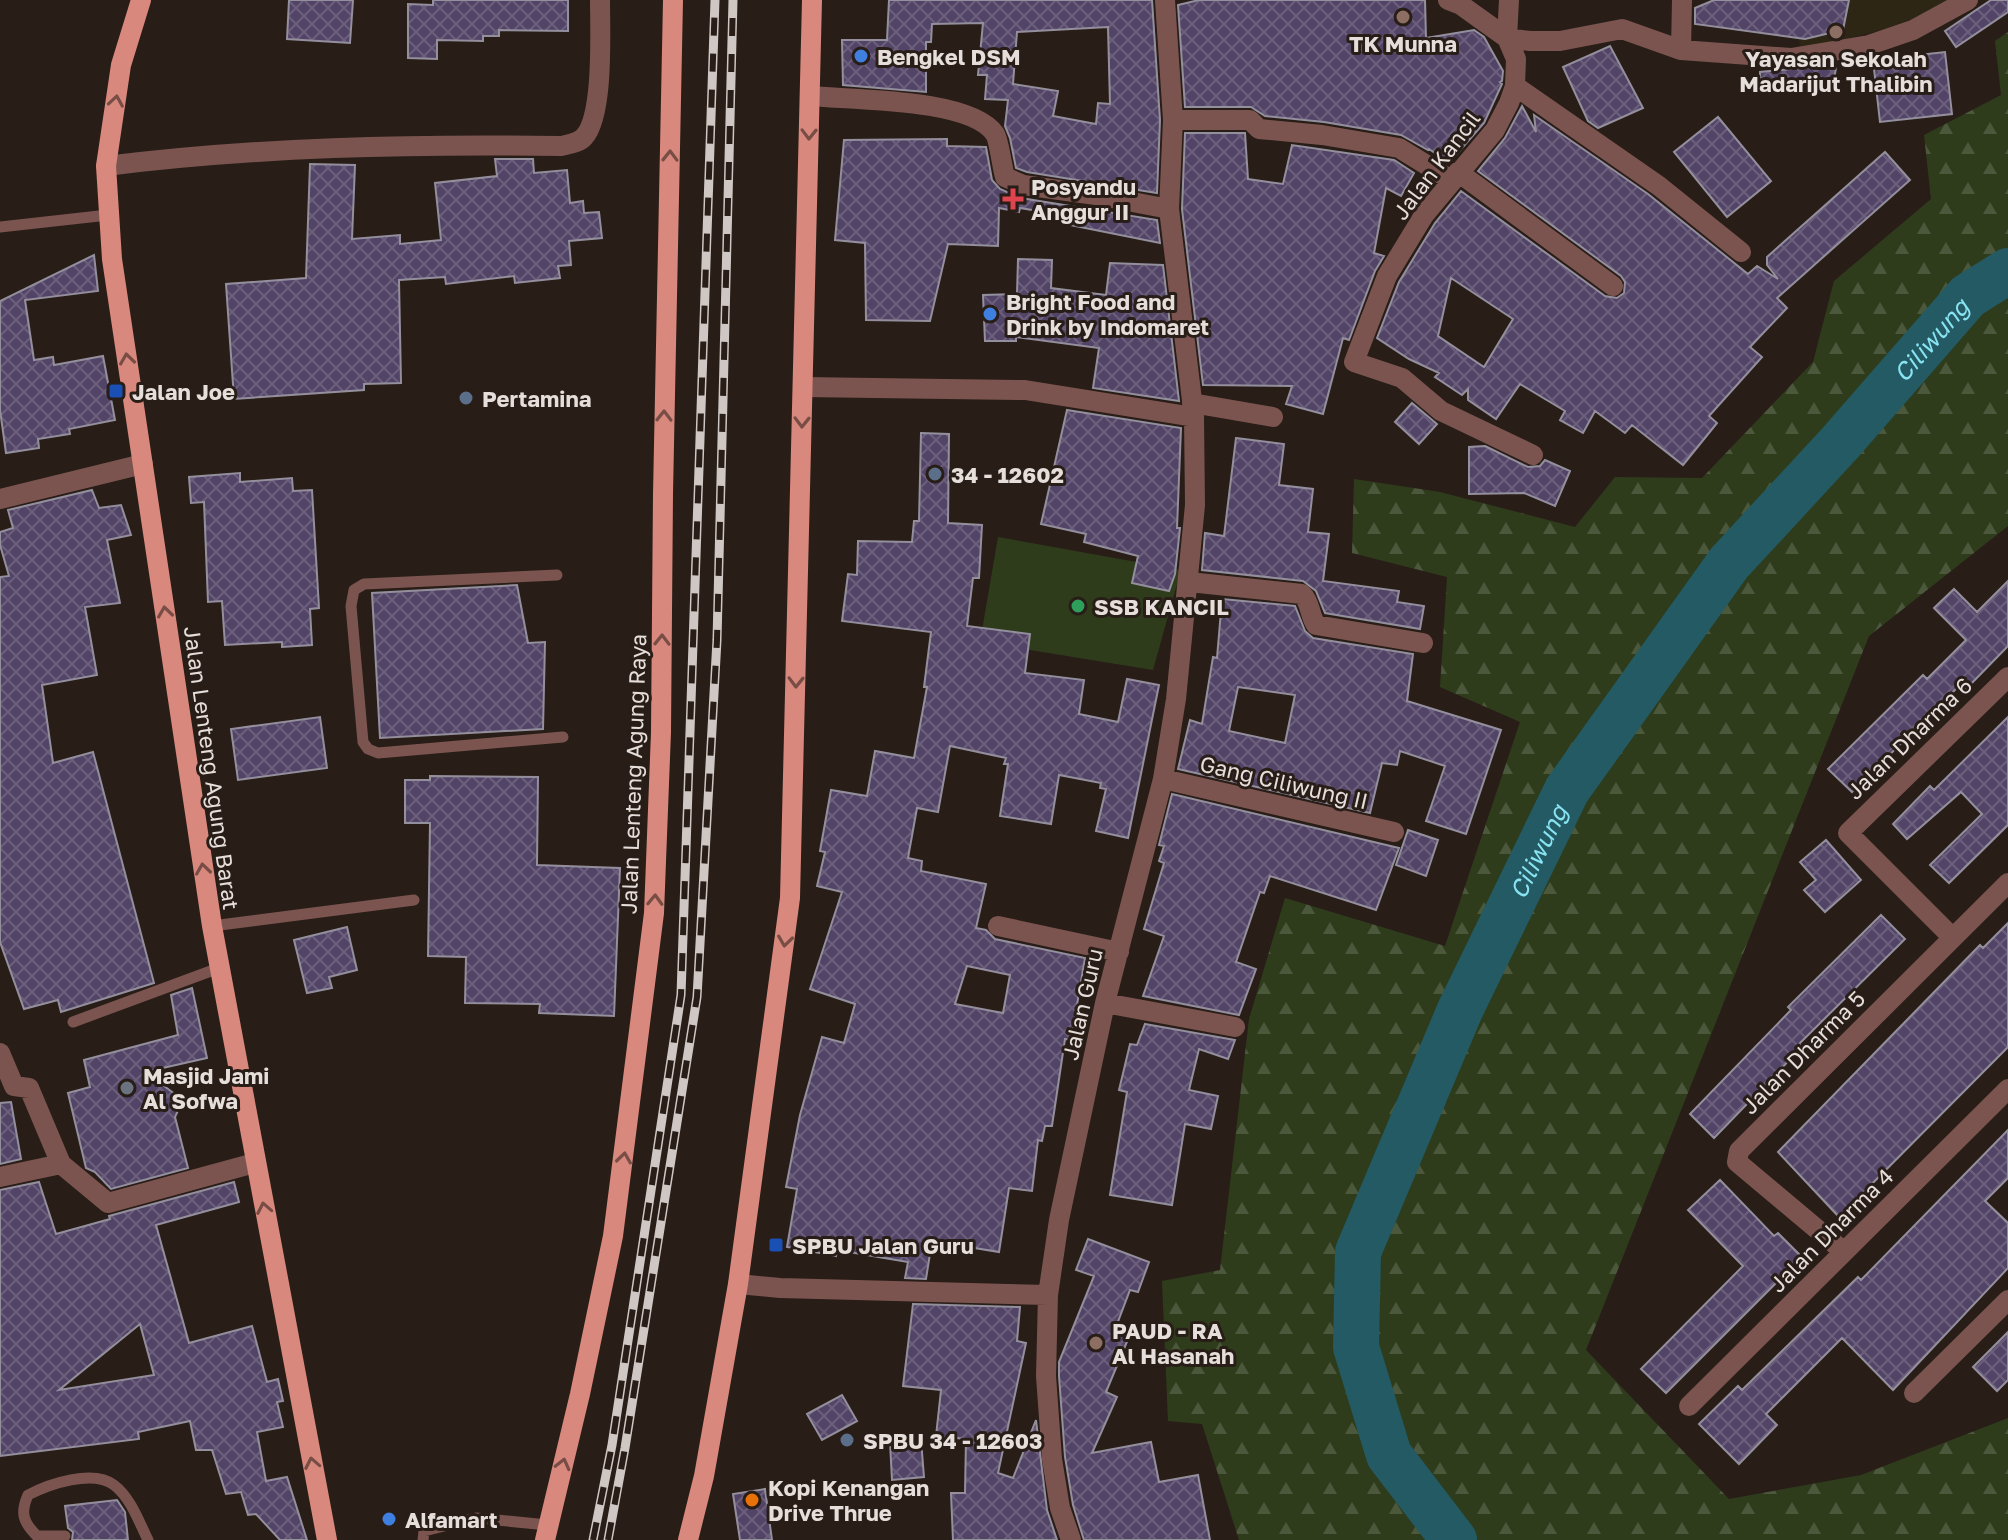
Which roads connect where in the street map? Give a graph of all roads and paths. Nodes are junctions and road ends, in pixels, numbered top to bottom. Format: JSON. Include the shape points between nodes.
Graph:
{"nodes":[{"id":1,"x":141,"y":0,"type":"edge"},
{"id":2,"x":600,"y":0,"type":"edge"},
{"id":3,"x":673,"y":0,"type":"edge"},
{"id":4,"x":812,"y":0,"type":"edge"},
{"id":5,"x":1165,"y":0,"type":"edge"},
{"id":6,"x":1448,"y":0,"type":"edge"},
{"id":7,"x":1509,"y":0,"type":"edge"},
{"id":8,"x":1682,"y":0,"type":"edge"},
{"id":9,"x":1968,"y":0,"type":"edge"},
{"id":10,"x":1507,"y":38,"type":"junction"},
{"id":11,"x":1681,"y":50,"type":"junction"},
{"id":12,"x":1515,"y":86,"type":"junction"},
{"id":13,"x":810,"y":96,"type":"junction"},
{"id":14,"x":1173,"y":120,"type":"junction"},
{"id":15,"x":106,"y":166,"type":"junction"},
{"id":16,"x":1455,"y":176,"type":"junction"},
{"id":17,"x":1169,"y":209,"type":"junction"},
{"id":18,"x":108,"y":215,"type":"junction"},
{"id":19,"x":0,"y":227,"type":"edge"},
{"id":20,"x":1741,"y":252,"type":"dead end"},
{"id":21,"x":1613,"y":286,"type":"dead end"},
{"id":22,"x":803,"y":387,"type":"junction"},
{"id":23,"x":1193,"y":410,"type":"junction"},
{"id":24,"x":1273,"y":417,"type":"dead end"},
{"id":25,"x":1533,"y":455,"type":"dead end"},
{"id":26,"x":143,"y":464,"type":"junction"},
{"id":27,"x":0,"y":499,"type":"edge"},
{"id":28,"x":557,"y":575,"type":"dead end"},
{"id":29,"x":1189,"y":582,"type":"junction"},
{"id":30,"x":1423,"y":643,"type":"dead end"},
{"id":31,"x":2008,"y":677,"type":"edge"},
{"id":32,"x":563,"y":737,"type":"dead end"},
{"id":33,"x":1163,"y":779,"type":"junction"},
{"id":34,"x":1394,"y":832,"type":"dead end"},
{"id":35,"x":2008,"y":883,"type":"edge"},
{"id":36,"x":414,"y":900,"type":"dead end"},
{"id":37,"x":212,"y":926,"type":"junction"},
{"id":38,"x":998,"y":926,"type":"dead end"},
{"id":39,"x":1952,"y":937,"type":"junction"},
{"id":40,"x":1119,"y":952,"type":"junction"},
{"id":41,"x":219,"y":968,"type":"junction"},
{"id":42,"x":1105,"y":1003,"type":"junction"},
{"id":43,"x":73,"y":1022,"type":"dead end"},
{"id":44,"x":1235,"y":1027,"type":"dead end"},
{"id":45,"x":0,"y":1053,"type":"edge"},
{"id":46,"x":2008,"y":1089,"type":"edge"},
{"id":47,"x":255,"y":1163,"type":"junction"},
{"id":48,"x":63,"y":1166,"type":"junction"},
{"id":49,"x":0,"y":1177,"type":"edge"},
{"id":50,"x":1843,"y":1251,"type":"junction"},
{"id":51,"x":738,"y":1284,"type":"junction"},
{"id":52,"x":1048,"y":1295,"type":"junction"},
{"id":53,"x":2008,"y":1300,"type":"edge"},
{"id":54,"x":1914,"y":1393,"type":"dead end"},
{"id":55,"x":1689,"y":1406,"type":"dead end"},
{"id":56,"x":546,"y":1532,"type":"edge"},
{"id":57,"x":65,"y":1536,"type":"dead end"},
{"id":58,"x":148,"y":1540,"type":"edge"},
{"id":59,"x":327,"y":1540,"type":"edge"},
{"id":60,"x":423,"y":1540,"type":"edge"},
{"id":61,"x":688,"y":1540,"type":"edge"},
{"id":62,"x":1071,"y":1540,"type":"edge"}],
"edges":[{"from":15,"to":1,"type":"main road","name":"Jalan Lenteng Agung Barat","one_way":true,"via":[[121,65]]},
{"from":2,"to":15,"type":"street","via":[[593,125],[582,141],[561,146],[330,148]]},
{"from":56,"to":3,"type":"main road","name":"Jalan Lenteng Agung Raya","one_way":true,"via":[[613,1236],[654,913]]},
{"from":4,"to":13,"type":"main road"},
{"from":5,"to":14,"type":"street","name":"Jalan Guru"},
{"from":6,"to":10,"type":"street"},
{"from":7,"to":10,"type":"street","name":"Jalan Kancil"},
{"from":8,"to":11,"type":"street"},
{"from":9,"to":11,"type":"street","via":[[1913,30],[1831,52],[1791,58]]},
{"from":10,"to":11,"type":"street","via":[[1560,41],[1622,29]]},
{"from":10,"to":12,"type":"street","name":"Jalan Kancil","via":[[1516,59]]},
{"from":12,"to":16,"type":"street","name":"Jalan Kancil","via":[[1495,130]]},
{"from":12,"to":20,"type":"street","via":[[1659,186]]},
{"from":13,"to":17,"type":"street","via":[[945,107],[974,117],[995,134],[1005,177],[1023,185]]},
{"from":13,"to":22,"type":"main road","one_way":true},
{"from":14,"to":16,"type":"street","via":[[1250,120],[1259,129],[1399,148]]},
{"from":14,"to":17,"type":"street","name":"Jalan Guru"},
{"from":15,"to":18,"type":"main road","name":"Jalan Lenteng Agung Barat"},
{"from":16,"to":21,"type":"street"},
{"from":16,"to":25,"type":"street","name":"Jalan Kancil","via":[[1387,276],[1354,362],[1402,378],[1441,411]]},
{"from":17,"to":23,"type":"street","name":"Jalan Guru"},
{"from":18,"to":19,"type":"lane"},
{"from":26,"to":18,"type":"main road","name":"Jalan Lenteng Agung Barat","one_way":true},
{"from":22,"to":23,"type":"street","via":[[1025,390]]},
{"from":22,"to":51,"type":"main road","one_way":true,"via":[[790,898]]},
{"from":23,"to":24,"type":"street"},
{"from":23,"to":29,"type":"street","name":"Jalan Guru","via":[[1195,505]]},
{"from":26,"to":27,"type":"street"},
{"from":37,"to":26,"type":"main road","name":"Jalan Lenteng Agung Barat","one_way":true},
{"from":28,"to":32,"type":"lane","via":[[364,584],[354,590],[351,606],[363,742],[368,749],[378,753]]},
{"from":29,"to":30,"type":"street","via":[[1302,594],[1316,625]]},
{"from":29,"to":33,"type":"street","name":"Jalan Guru"},
{"from":31,"to":39,"type":"street","name":"Jalan Dharma 6","via":[[1848,833]]},
{"from":33,"to":34,"type":"street","name":"Gang Ciliwung II"},
{"from":33,"to":40,"type":"street","name":"Jalan Guru"},
{"from":35,"to":39,"type":"street","name":"Jalan Dharma 5"},
{"from":36,"to":37,"type":"lane"},
{"from":37,"to":41,"type":"main road","name":"Jalan Lenteng Agung Barat"},
{"from":38,"to":40,"type":"street"},
{"from":39,"to":50,"type":"street","name":"Jalan Dharma 5","via":[[1737,1157]]},
{"from":40,"to":42,"type":"street","name":"Jalan Guru"},
{"from":41,"to":43,"type":"lane"},
{"from":41,"to":47,"type":"main road","name":"Jalan Lenteng Agung Barat"},
{"from":42,"to":44,"type":"street"},
{"from":42,"to":52,"type":"street","name":"Jalan Guru"},
{"from":45,"to":48,"type":"street","via":[[14,1086],[29,1088]]},
{"from":46,"to":50,"type":"street","name":"Jalan Dharma 4"},
{"from":47,"to":48,"type":"street","via":[[108,1203]]},
{"from":59,"to":47,"type":"main road","name":"Jalan Lenteng Agung Barat","one_way":true},
{"from":48,"to":49,"type":"street"},
{"from":50,"to":55,"type":"street","name":"Jalan Dharma 4"},
{"from":51,"to":52,"type":"street"},
{"from":51,"to":61,"type":"main road"},
{"from":52,"to":62,"type":"street","name":"Jalan Guru","via":[[1052,1459]]},
{"from":53,"to":54,"type":"street"},
{"from":56,"to":60,"type":"lane","via":[[476,1518],[424,1531]]},
{"from":57,"to":58,"type":"lane","via":[[37,1536],[26,1525],[22,1510],[28,1495],[69,1480],[97,1478],[112,1483],[124,1496]]}]}
